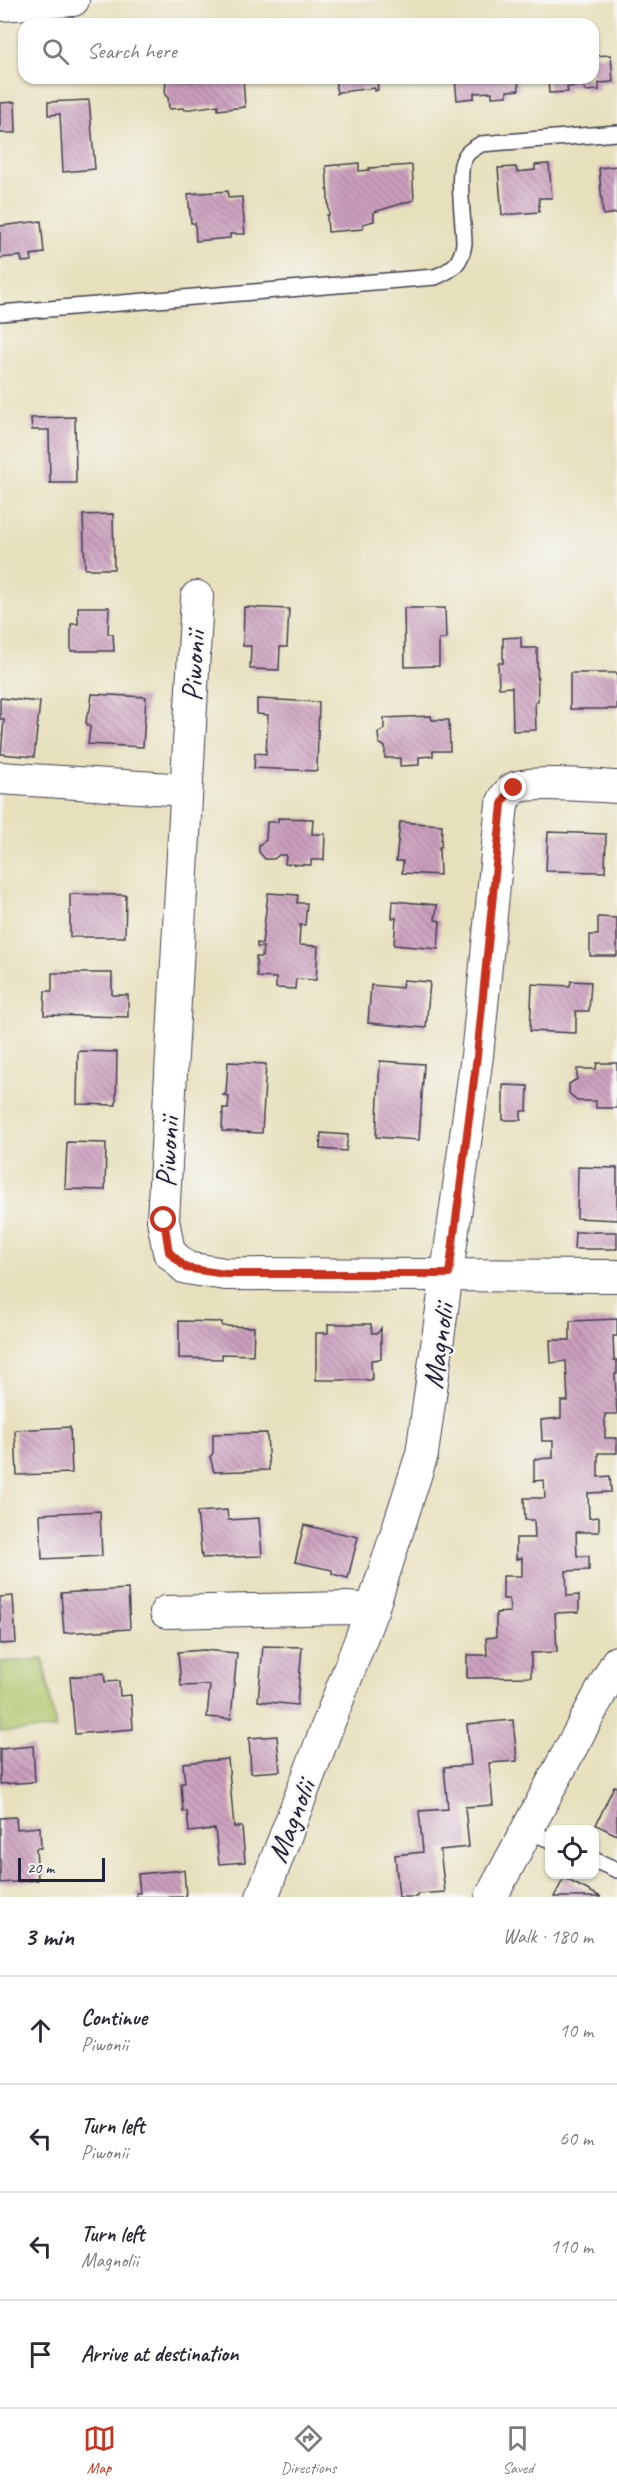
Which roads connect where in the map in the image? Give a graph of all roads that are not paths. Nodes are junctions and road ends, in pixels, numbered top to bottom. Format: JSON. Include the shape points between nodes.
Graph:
{"nodes":[{"id":1,"x":73,"y":0,"type":"edge"},
{"id":2,"x":0,"y":5,"type":"edge"},
{"id":3,"x":617,"y":134,"type":"edge"},
{"id":4,"x":0,"y":313,"type":"edge"},
{"id":5,"x":197,"y":597,"type":"dead end"},
{"id":6,"x":0,"y":778,"type":"edge"},
{"id":7,"x":617,"y":787,"type":"edge"},
{"id":8,"x":186,"y":790,"type":"junction"},
{"id":9,"x":449,"y":1274,"type":"junction"},
{"id":10,"x":617,"y":1276,"type":"edge"},
{"id":11,"x":372,"y":1610,"type":"junction"},
{"id":12,"x":166,"y":1612,"type":"dead end"},
{"id":13,"x":617,"y":1662,"type":"edge"},
{"id":14,"x":538,"y":1835,"type":"edge"},
{"id":15,"x":599,"y":1862,"type":"edge"},
{"id":16,"x":617,"y":1870,"type":"edge"},
{"id":17,"x":262,"y":1897,"type":"edge"},
{"id":18,"x":491,"y":1897,"type":"edge"}],
"edges":[{"from":1,"to":2,"type":"street"},
{"from":3,"to":4,"type":"lane","via":[[482,144],[470,151],[460,171],[463,255],[457,265],[435,277]]},
{"from":5,"to":8,"type":"street","name":"Piwonii"},
{"from":6,"to":8,"type":"street"},
{"from":7,"to":9,"type":"street","name":"Magnolii","via":[[529,785],[514,788],[502,804],[477,1056]]},
{"from":8,"to":9,"type":"street","name":"Piwonii","via":[[164,1220],[169,1252],[186,1268],[225,1274]]},
{"from":9,"to":10,"type":"street","name":"Piwonii"},
{"from":9,"to":11,"type":"street","name":"Magnolii","via":[[422,1454]]},
{"from":11,"to":12,"type":"street"},
{"from":11,"to":17,"type":"street","name":"Magnolii"},
{"from":13,"to":14,"type":"street"},
{"from":14,"to":18,"type":"street"},
{"from":15,"to":16,"type":"lane"}]}
